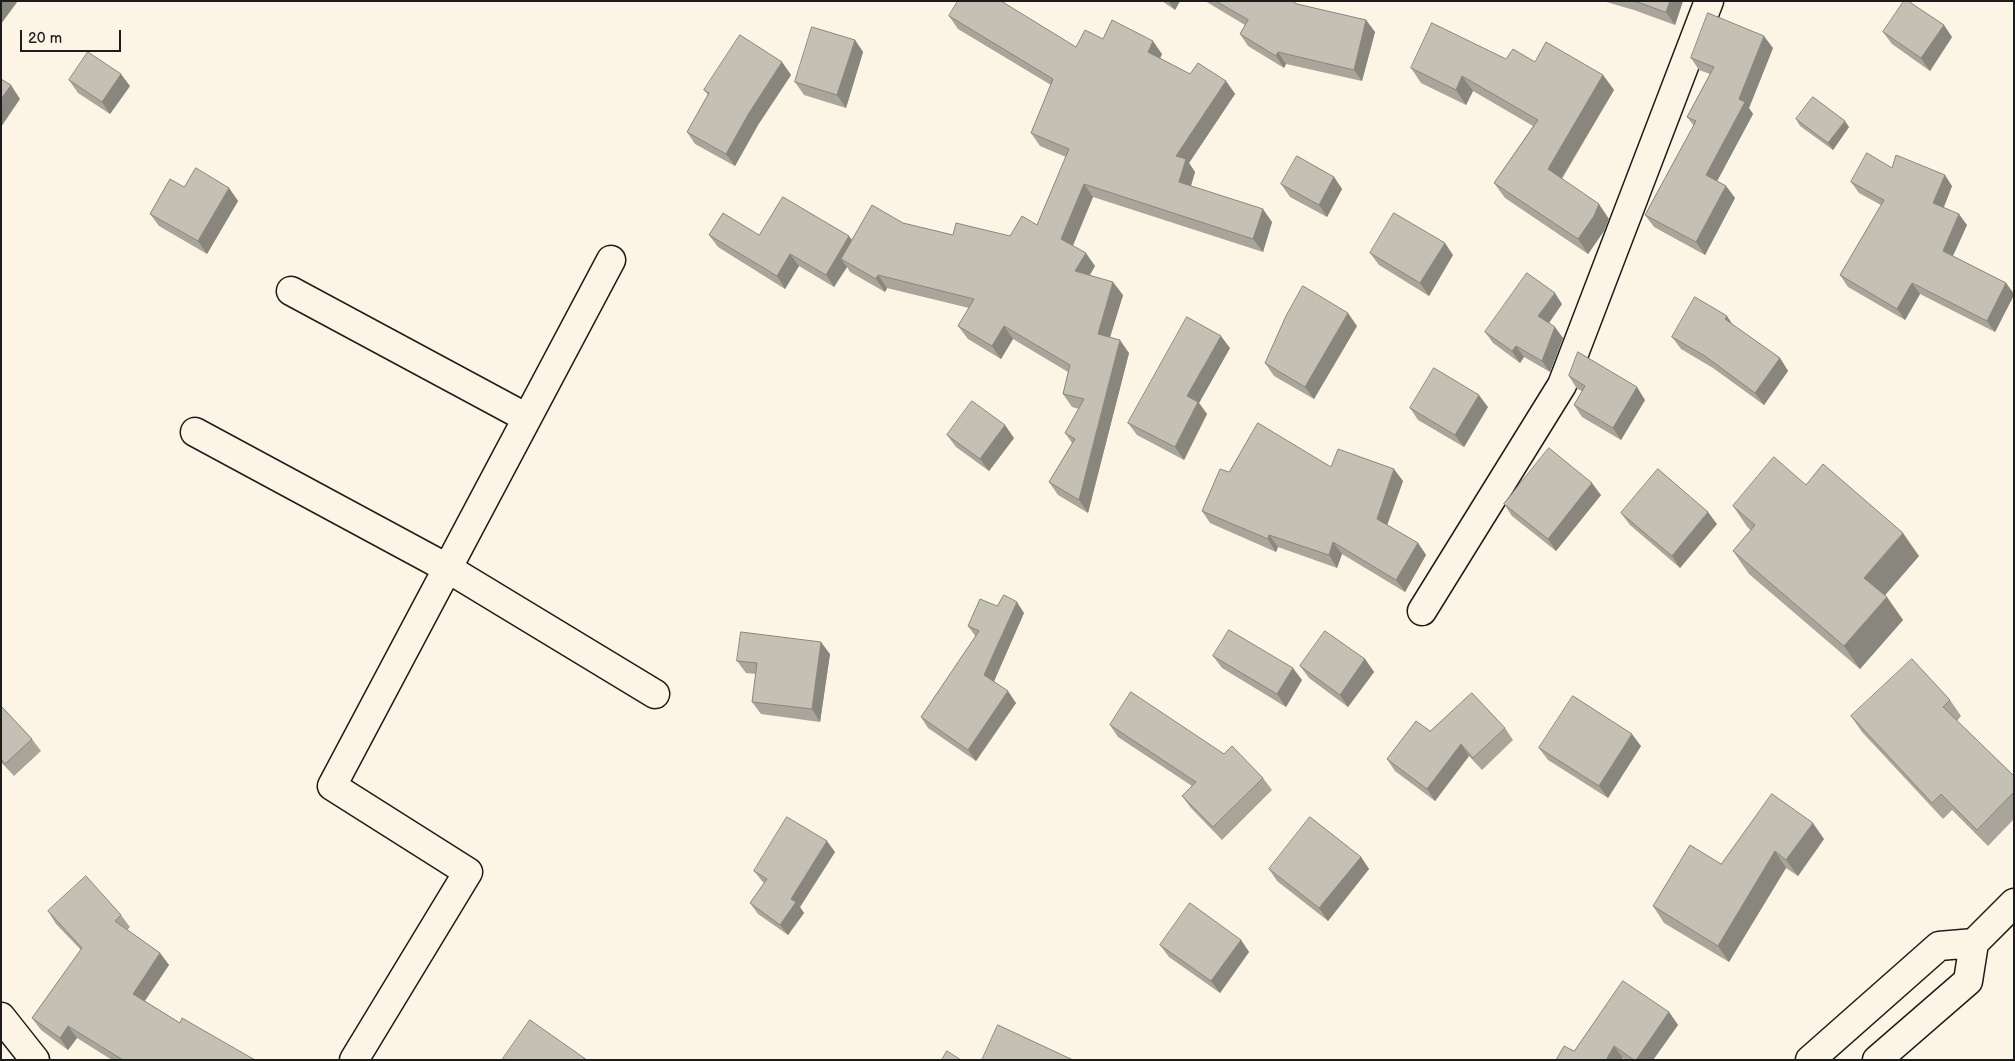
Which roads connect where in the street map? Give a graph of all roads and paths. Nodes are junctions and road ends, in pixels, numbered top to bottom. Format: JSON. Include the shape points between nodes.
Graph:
{"nodes":[{"id":1,"x":1709,"y":1,"type":"edge"},
{"id":2,"x":611,"y":260,"type":"dead end"},
{"id":3,"x":291,"y":291,"type":"dead end"},
{"id":4,"x":527,"y":418,"type":"junction"},
{"id":5,"x":194,"y":432,"type":"dead end"},
{"id":6,"x":448,"y":568,"type":"junction"},
{"id":7,"x":1422,"y":611,"type":"dead end"},
{"id":8,"x":655,"y":694,"type":"dead end"},
{"id":9,"x":2014,"y":903,"type":"edge"},
{"id":10,"x":2004,"y":929,"type":"edge"},
{"id":11,"x":1974,"y":943,"type":"junction"},
{"id":12,"x":1,"y":1017,"type":"edge"},
{"id":13,"x":35,"y":1060,"type":"edge"},
{"id":14,"x":354,"y":1060,"type":"edge"},
{"id":15,"x":1810,"y":1060,"type":"edge"},
{"id":16,"x":1877,"y":1060,"type":"edge"}],
"edges":[{"from":1,"to":7,"type":"street","via":[[1562,385]]},
{"from":2,"to":4,"type":"street"},
{"from":3,"to":4,"type":"street"},
{"from":4,"to":6,"type":"street"},
{"from":5,"to":6,"type":"street"},
{"from":6,"to":8,"type":"street"},
{"from":6,"to":14,"type":"street","via":[[332,786],[468,872]]},
{"from":9,"to":10,"type":"street"},
{"from":10,"to":11,"type":"street"},
{"from":11,"to":15,"type":"street","via":[[1940,946]]},
{"from":11,"to":16,"type":"street","via":[[1968,981]]},
{"from":12,"to":13,"type":"street"}]}
